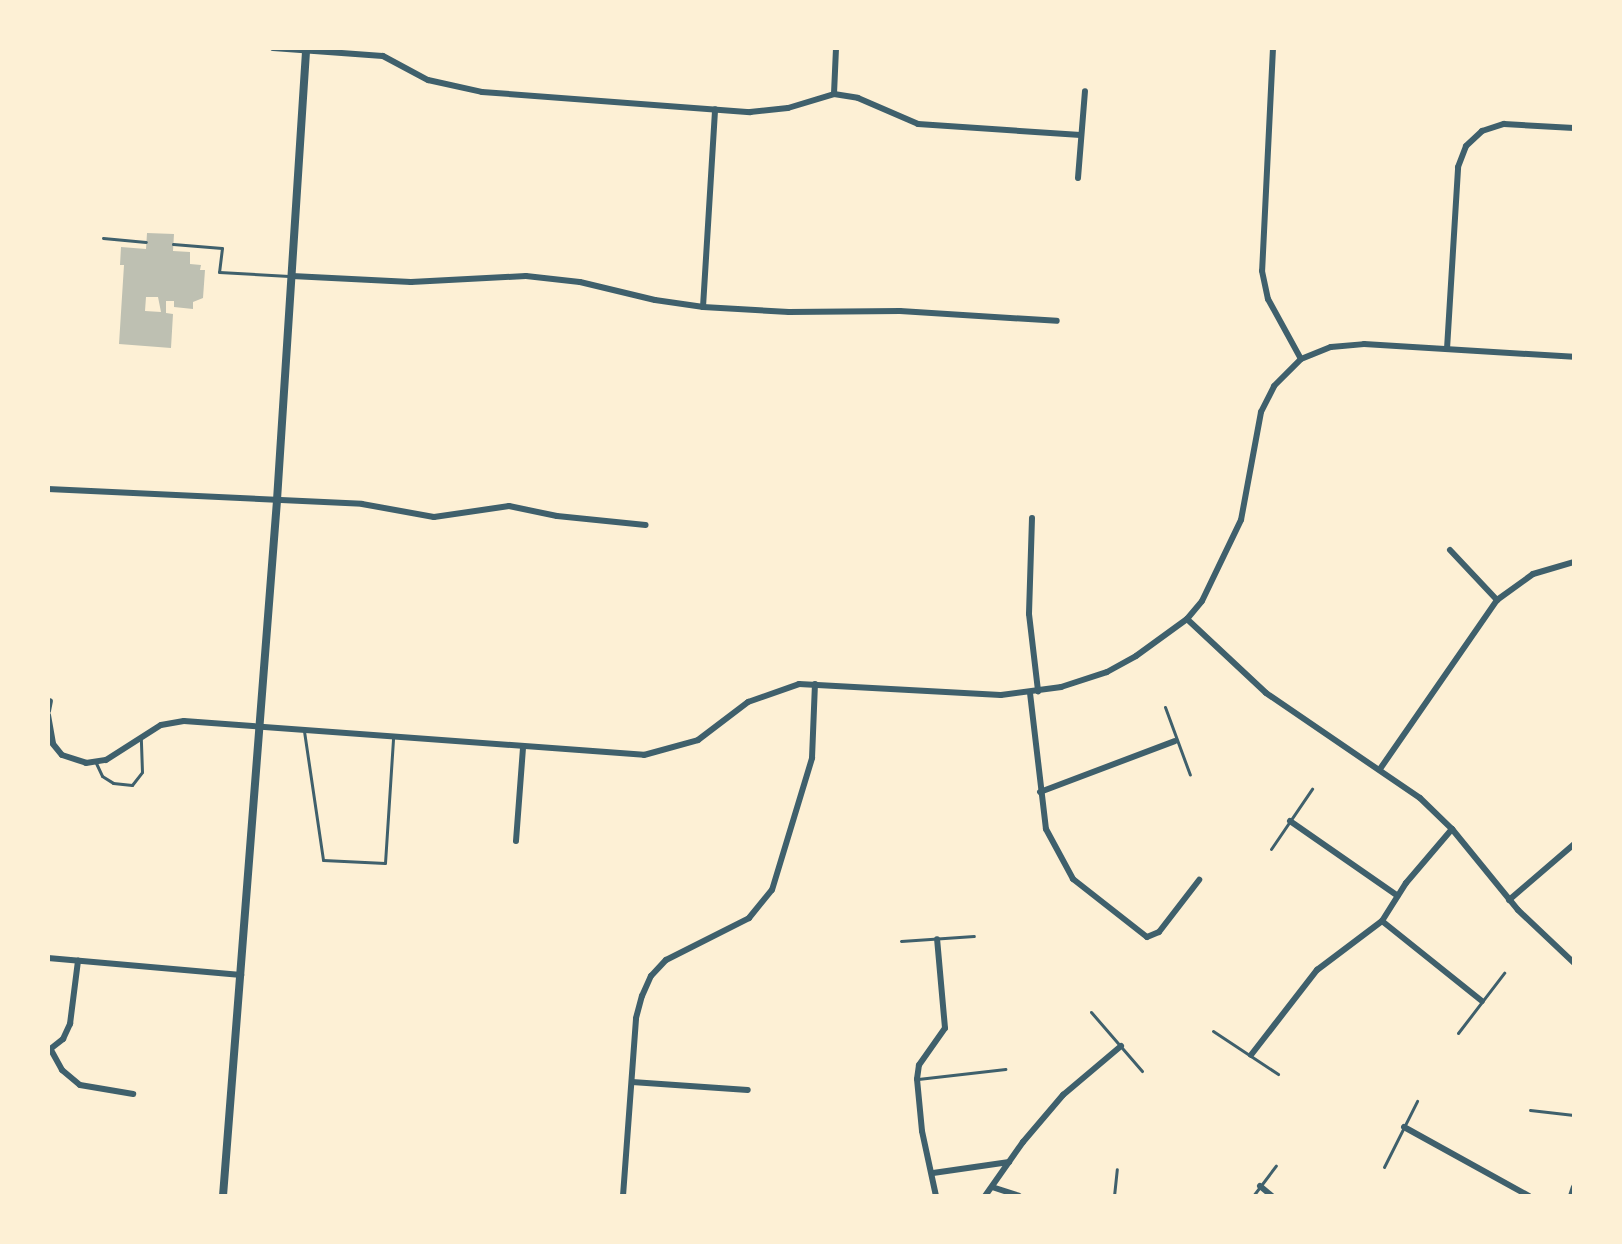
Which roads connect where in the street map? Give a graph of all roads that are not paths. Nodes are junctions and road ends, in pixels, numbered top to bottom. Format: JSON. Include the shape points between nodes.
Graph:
{"nodes":[{"id":1,"x":273,"y":48,"type":"edge"},
{"id":2,"x":836,"y":48,"type":"edge"},
{"id":3,"x":1273,"y":48,"type":"edge"},
{"id":4,"x":306,"y":49,"type":"edge"},
{"id":5,"x":1085,"y":91,"type":"dead end"},
{"id":6,"x":834,"y":94,"type":"junction"},
{"id":7,"x":714,"y":110,"type":"junction"},
{"id":8,"x":1574,"y":128,"type":"edge"},
{"id":9,"x":1081,"y":135,"type":"junction"},
{"id":10,"x":1078,"y":178,"type":"dead end"},
{"id":11,"x":103,"y":238,"type":"dead end"},
{"id":12,"x":146,"y":242,"type":"dead end"},
{"id":13,"x":173,"y":244,"type":"dead end"},
{"id":14,"x":292,"y":276,"type":"junction"},
{"id":15,"x":703,"y":307,"type":"junction"},
{"id":16,"x":1057,"y":321,"type":"dead end"},
{"id":17,"x":1447,"y":349,"type":"junction"},
{"id":18,"x":1574,"y":357,"type":"edge"},
{"id":19,"x":1301,"y":359,"type":"junction"},
{"id":20,"x":48,"y":489,"type":"edge"},
{"id":21,"x":277,"y":500,"type":"junction"},
{"id":22,"x":1032,"y":518,"type":"dead end"},
{"id":23,"x":646,"y":525,"type":"dead end"},
{"id":24,"x":1450,"y":550,"type":"dead end"},
{"id":25,"x":1574,"y":562,"type":"edge"},
{"id":26,"x":1497,"y":600,"type":"junction"},
{"id":27,"x":1187,"y":619,"type":"junction"},
{"id":28,"x":815,"y":684,"type":"junction"},
{"id":29,"x":1038,"y":691,"type":"junction"},
{"id":30,"x":1030,"y":693,"type":"junction"},
{"id":31,"x":50,"y":701,"type":"dead end"},
{"id":32,"x":1165,"y":707,"type":"dead end"},
{"id":33,"x":48,"y":713,"type":"edge"},
{"id":34,"x":260,"y":727,"type":"junction"},
{"id":35,"x":304,"y":731,"type":"junction"},
{"id":36,"x":141,"y":735,"type":"junction"},
{"id":37,"x":393,"y":738,"type":"junction"},
{"id":38,"x":1175,"y":741,"type":"junction"},
{"id":39,"x":523,"y":748,"type":"junction"},
{"id":40,"x":96,"y":763,"type":"junction"},
{"id":41,"x":1380,"y":769,"type":"junction"},
{"id":42,"x":1190,"y":776,"type":"dead end"},
{"id":43,"x":1312,"y":789,"type":"dead end"},
{"id":44,"x":1040,"y":792,"type":"junction"},
{"id":45,"x":1290,"y":821,"type":"junction"},
{"id":46,"x":1452,"y":829,"type":"junction"},
{"id":47,"x":516,"y":841,"type":"dead end"},
{"id":48,"x":1574,"y":844,"type":"edge"},
{"id":49,"x":1271,"y":849,"type":"dead end"},
{"id":50,"x":1199,"y":879,"type":"dead end"},
{"id":51,"x":1398,"y":896,"type":"junction"},
{"id":52,"x":1509,"y":900,"type":"junction"},
{"id":53,"x":1382,"y":921,"type":"junction"},
{"id":54,"x":974,"y":936,"type":"dead end"},
{"id":55,"x":937,"y":939,"type":"junction"},
{"id":56,"x":901,"y":941,"type":"dead end"},
{"id":57,"x":48,"y":958,"type":"edge"},
{"id":58,"x":78,"y":961,"type":"junction"},
{"id":59,"x":1574,"y":963,"type":"edge"},
{"id":60,"x":1504,"y":973,"type":"dead end"},
{"id":61,"x":241,"y":975,"type":"junction"},
{"id":62,"x":1482,"y":1001,"type":"junction"},
{"id":63,"x":1091,"y":1012,"type":"dead end"},
{"id":64,"x":1213,"y":1031,"type":"dead end"},
{"id":65,"x":1458,"y":1033,"type":"dead end"},
{"id":66,"x":1121,"y":1046,"type":"junction"},
{"id":67,"x":50,"y":1050,"type":"edge"},
{"id":68,"x":1251,"y":1055,"type":"junction"},
{"id":69,"x":1005,"y":1069,"type":"dead end"},
{"id":70,"x":1142,"y":1071,"type":"dead end"},
{"id":71,"x":1278,"y":1074,"type":"dead end"},
{"id":72,"x":917,"y":1079,"type":"junction"},
{"id":73,"x":632,"y":1082,"type":"junction"},
{"id":74,"x":748,"y":1090,"type":"dead end"},
{"id":75,"x":133,"y":1094,"type":"dead end"},
{"id":76,"x":1417,"y":1101,"type":"dead end"},
{"id":77,"x":1530,"y":1110,"type":"dead end"},
{"id":78,"x":1574,"y":1115,"type":"edge"},
{"id":79,"x":1404,"y":1127,"type":"junction"},
{"id":80,"x":1009,"y":1162,"type":"junction"},
{"id":81,"x":1276,"y":1166,"type":"dead end"},
{"id":82,"x":1384,"y":1167,"type":"dead end"},
{"id":83,"x":1117,"y":1169,"type":"dead end"},
{"id":84,"x":933,"y":1173,"type":"junction"},
{"id":85,"x":1260,"y":1186,"type":"junction"},
{"id":86,"x":992,"y":1187,"type":"junction"},
{"id":87,"x":1574,"y":1187,"type":"edge"},
{"id":88,"x":223,"y":1196,"type":"edge"},
{"id":89,"x":623,"y":1196,"type":"edge"},
{"id":90,"x":936,"y":1196,"type":"edge"},
{"id":91,"x":985,"y":1196,"type":"edge"},
{"id":92,"x":1019,"y":1196,"type":"edge"},
{"id":93,"x":1114,"y":1196,"type":"edge"},
{"id":94,"x":1253,"y":1196,"type":"edge"},
{"id":95,"x":1272,"y":1196,"type":"edge"},
{"id":96,"x":1529,"y":1196,"type":"edge"},
{"id":97,"x":1571,"y":1196,"type":"edge"}],
"edges":[{"from":1,"to":4,"type":"street"},
{"from":2,"to":6,"type":"street"},
{"from":3,"to":19,"type":"street","via":[[1262,271],[1269,299]]},
{"from":4,"to":7,"type":"street","via":[[383,56],[428,80],[461,90]]},
{"from":4,"to":14,"type":"street"},
{"from":5,"to":9,"type":"street"},
{"from":6,"to":7,"type":"street","via":[[768,112]]},
{"from":6,"to":9,"type":"street","via":[[858,98],[918,124]]},
{"from":7,"to":15,"type":"street"},
{"from":8,"to":17,"type":"street","via":[[1504,124],[1482,131],[1466,146],[1458,167]]},
{"from":9,"to":10,"type":"street"},
{"from":11,"to":12,"type":"lane"},
{"from":13,"to":14,"type":"lane","via":[[222,248],[219,272]]},
{"from":14,"to":15,"type":"street","via":[[411,282],[549,278]]},
{"from":14,"to":21,"type":"street"},
{"from":15,"to":16,"type":"street","via":[[789,312],[900,310]]},
{"from":17,"to":18,"type":"street"},
{"from":17,"to":19,"type":"street","via":[[1347,344]]},
{"from":19,"to":27,"type":"street","via":[[1274,386],[1261,412],[1241,520],[1225,560]]},
{"from":20,"to":21,"type":"street"},
{"from":21,"to":23,"type":"street","via":[[362,504],[434,517],[509,506],[557,516]]},
{"from":21,"to":34,"type":"street"},
{"from":22,"to":29,"type":"street","via":[[1029,614]]},
{"from":24,"to":26,"type":"street"},
{"from":25,"to":26,"type":"street","via":[[1533,574]]},
{"from":26,"to":41,"type":"street"},
{"from":27,"to":29,"type":"street","via":[[1107,672]]},
{"from":27,"to":41,"type":"street","via":[[1266,693]]},
{"from":28,"to":30,"type":"street","via":[[966,694]]},
{"from":28,"to":39,"type":"street","via":[[769,692],[748,702],[698,740],[661,753]]},
{"from":28,"to":73,"type":"street","via":[[812,758],[772,890],[749,918],[685,948],[651,976],[636,1017]]},
{"from":29,"to":30,"type":"street"},
{"from":30,"to":44,"type":"street"},
{"from":31,"to":33,"type":"street"},
{"from":32,"to":38,"type":"lane"},
{"from":33,"to":40,"type":"street","via":[[53,744],[62,755]]},
{"from":34,"to":35,"type":"street"},
{"from":34,"to":36,"type":"street","via":[[172,722]]},
{"from":34,"to":61,"type":"street"},
{"from":35,"to":37,"type":"street"},
{"from":35,"to":37,"type":"lane","via":[[323,860],[385,863]]},
{"from":36,"to":40,"type":"street"},
{"from":36,"to":40,"type":"lane","via":[[142,772],[132,785],[113,783],[102,776]]},
{"from":37,"to":39,"type":"street"},
{"from":38,"to":42,"type":"lane"},
{"from":38,"to":44,"type":"street"},
{"from":39,"to":47,"type":"street"},
{"from":41,"to":46,"type":"street"},
{"from":43,"to":45,"type":"lane"},
{"from":44,"to":50,"type":"street","via":[[1046,829],[1073,879],[1147,937],[1159,932]]},
{"from":45,"to":49,"type":"lane"},
{"from":45,"to":51,"type":"street"},
{"from":46,"to":51,"type":"street"},
{"from":46,"to":52,"type":"street"},
{"from":48,"to":52,"type":"street"},
{"from":51,"to":53,"type":"street"},
{"from":52,"to":59,"type":"street"},
{"from":53,"to":62,"type":"street"},
{"from":53,"to":68,"type":"street","via":[[1317,970]]},
{"from":54,"to":55,"type":"lane"},
{"from":55,"to":56,"type":"lane"},
{"from":55,"to":72,"type":"street","via":[[946,1021],[942,1035],[919,1065]]},
{"from":57,"to":58,"type":"street"},
{"from":58,"to":61,"type":"street"},
{"from":58,"to":67,"type":"street","via":[[70,1024],[63,1039]]},
{"from":60,"to":62,"type":"lane"},
{"from":61,"to":88,"type":"street"},
{"from":62,"to":65,"type":"lane"},
{"from":63,"to":66,"type":"lane"},
{"from":64,"to":68,"type":"lane"},
{"from":66,"to":70,"type":"lane"},
{"from":66,"to":80,"type":"street","via":[[1063,1095]]},
{"from":67,"to":75,"type":"street","via":[[62,1070],[80,1085]]},
{"from":68,"to":71,"type":"lane"},
{"from":69,"to":72,"type":"lane"},
{"from":72,"to":84,"type":"street","via":[[922,1131]]},
{"from":73,"to":74,"type":"street"},
{"from":73,"to":89,"type":"street"},
{"from":76,"to":79,"type":"lane"},
{"from":77,"to":78,"type":"lane"},
{"from":79,"to":82,"type":"lane"},
{"from":79,"to":96,"type":"street"},
{"from":80,"to":84,"type":"street"},
{"from":80,"to":86,"type":"street"},
{"from":81,"to":85,"type":"lane"},
{"from":83,"to":93,"type":"lane"},
{"from":84,"to":90,"type":"street"},
{"from":85,"to":94,"type":"lane"},
{"from":85,"to":95,"type":"street"},
{"from":86,"to":91,"type":"street"},
{"from":86,"to":92,"type":"street"},
{"from":87,"to":97,"type":"street"}]}
